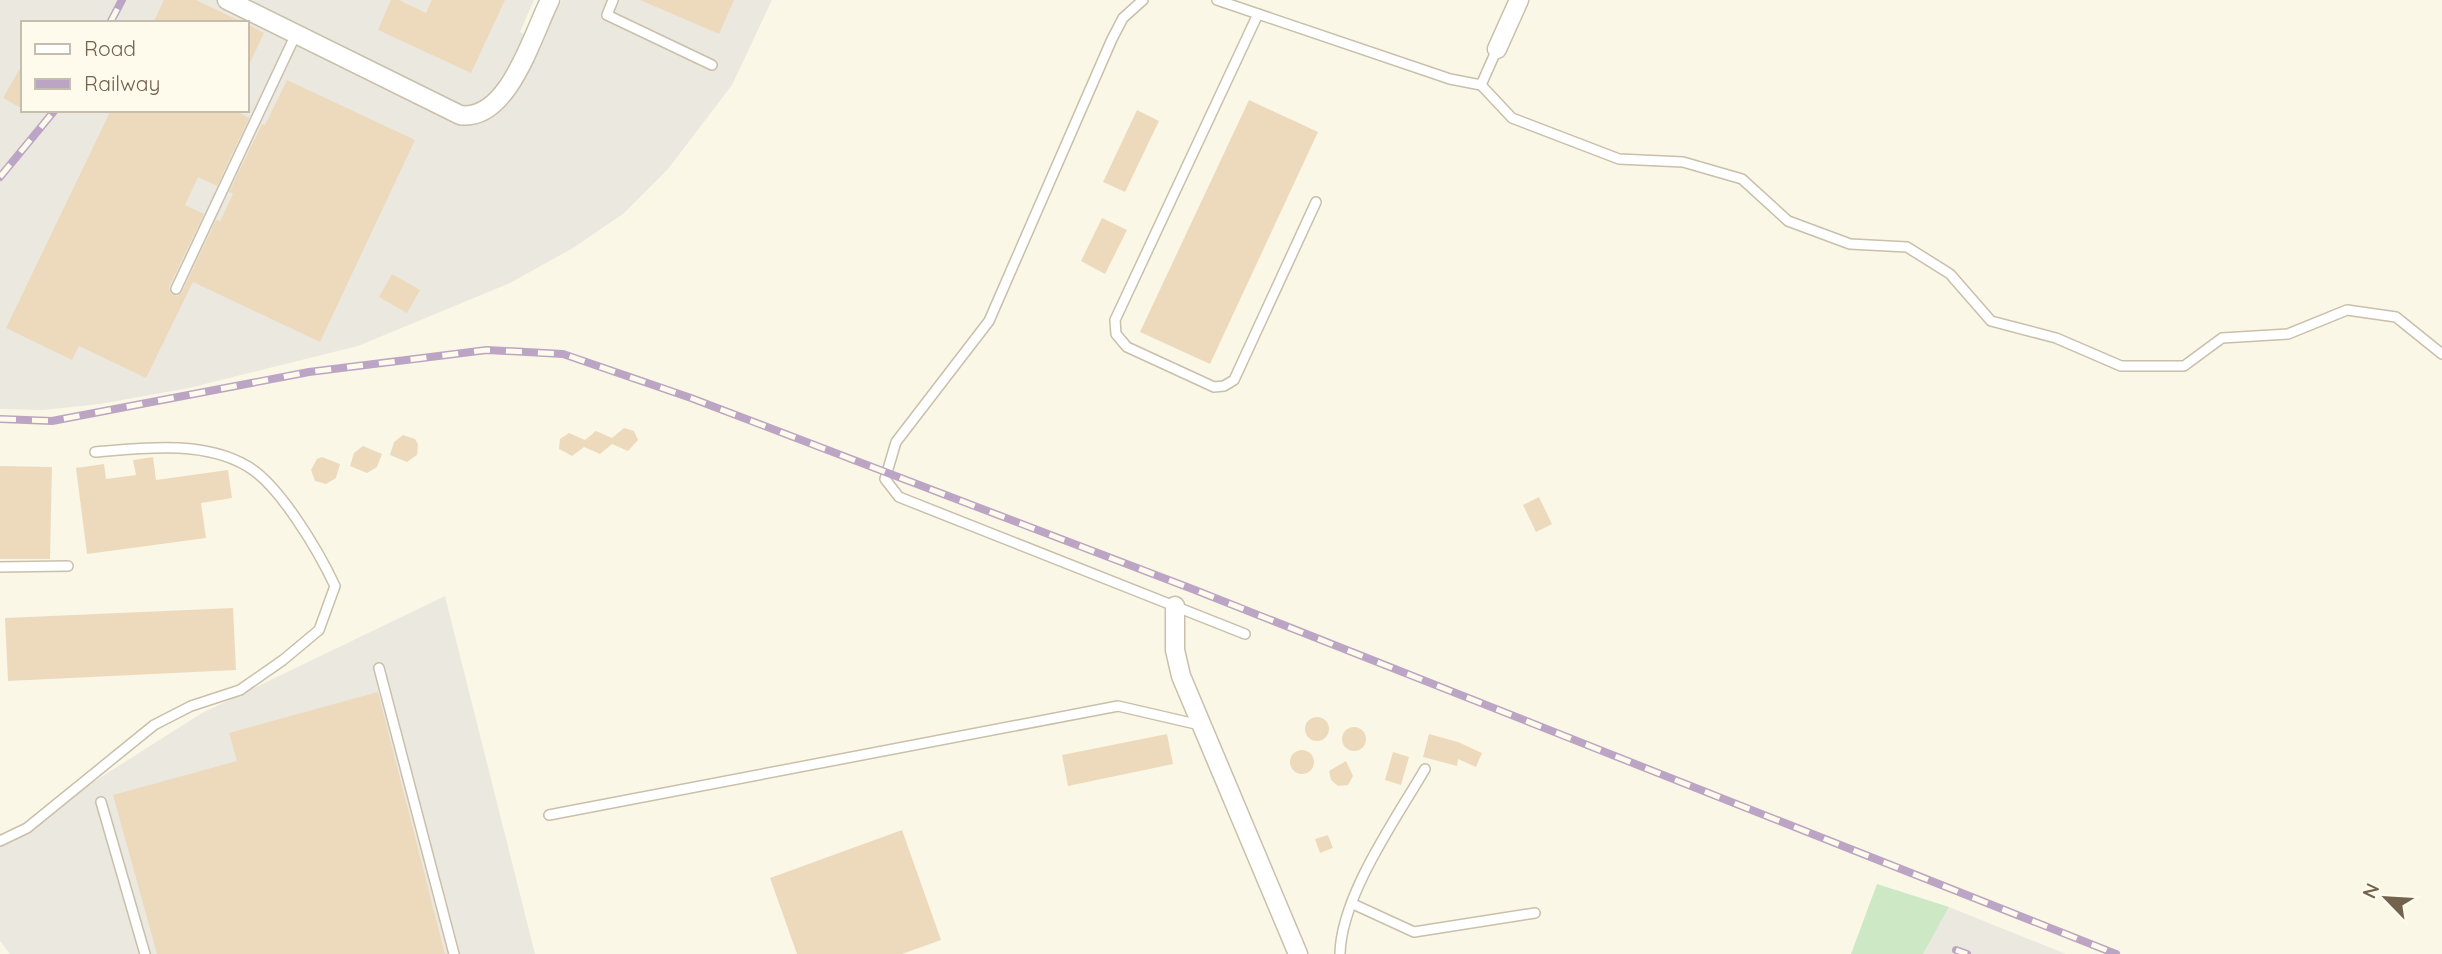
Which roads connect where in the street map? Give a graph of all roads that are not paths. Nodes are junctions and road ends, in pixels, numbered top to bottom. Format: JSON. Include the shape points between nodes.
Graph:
{"nodes":[{"id":1,"x":227,"y":0,"type":"edge"},
{"id":2,"x":550,"y":0,"type":"edge"},
{"id":3,"x":613,"y":0,"type":"edge"},
{"id":4,"x":1143,"y":0,"type":"edge"},
{"id":5,"x":1217,"y":0,"type":"edge"},
{"id":6,"x":1519,"y":0,"type":"edge"},
{"id":7,"x":1258,"y":14,"type":"junction"},
{"id":8,"x":296,"y":34,"type":"junction"},
{"id":9,"x":1497,"y":49,"type":"joint"},
{"id":10,"x":712,"y":65,"type":"dead end"},
{"id":11,"x":1480,"y":85,"type":"junction"},
{"id":12,"x":1316,"y":202,"type":"dead end"},
{"id":13,"x":176,"y":289,"type":"dead end"},
{"id":14,"x":2442,"y":354,"type":"edge"},
{"id":15,"x":94,"y":452,"type":"dead end"},
{"id":16,"x":68,"y":566,"type":"dead end"},
{"id":17,"x":0,"y":567,"type":"edge"},
{"id":18,"x":1175,"y":606,"type":"junction"},
{"id":19,"x":1245,"y":634,"type":"dead end"},
{"id":20,"x":379,"y":668,"type":"dead end"},
{"id":21,"x":1202,"y":725,"type":"junction"},
{"id":22,"x":1425,"y":769,"type":"dead end"},
{"id":23,"x":101,"y":802,"type":"dead end"},
{"id":24,"x":549,"y":815,"type":"dead end"},
{"id":25,"x":0,"y":841,"type":"edge"},
{"id":26,"x":1353,"y":904,"type":"junction"},
{"id":27,"x":1535,"y":913,"type":"dead end"},
{"id":28,"x":145,"y":954,"type":"edge"},
{"id":29,"x":454,"y":954,"type":"edge"},
{"id":30,"x":1298,"y":954,"type":"edge"},
{"id":31,"x":1340,"y":954,"type":"edge"}],
"edges":[{"from":1,"to":8,"type":"street"},
{"from":2,"to":8,"type":"street","via":[[511,85],[485,113],[474,117],[460,115]]},
{"from":3,"to":10,"type":"lane","via":[[607,16]]},
{"from":4,"to":18,"type":"lane","via":[[1123,18],[1112,39],[989,321],[896,442],[885,479],[899,497]]},
{"from":5,"to":7,"type":"lane"},
{"from":6,"to":9,"type":"street"},
{"from":7,"to":11,"type":"lane"},
{"from":7,"to":12,"type":"lane","via":[[1115,320],[1116,334],[1127,347],[1214,387],[1234,380]]},
{"from":8,"to":13,"type":"lane"},
{"from":9,"to":11,"type":"lane"},
{"from":11,"to":14,"type":"lane","via":[[1512,118],[1619,159],[1683,162],[1742,179],[1788,221],[1850,244],[1907,247],[1950,274],[1991,321],[2056,338],[2121,366],[2184,366],[2222,338],[2288,334],[2347,310],[2396,317]]},
{"from":15,"to":25,"type":"lane","via":[[160,446],[221,455],[249,467],[281,500],[335,586],[319,630],[284,660],[240,690],[191,706],[154,725],[27,828]]},
{"from":16,"to":17,"type":"lane"},
{"from":18,"to":19,"type":"lane"},
{"from":18,"to":21,"type":"street","via":[[1175,650]]},
{"from":20,"to":29,"type":"lane"},
{"from":21,"to":24,"type":"lane","via":[[1118,706]]},
{"from":21,"to":30,"type":"street"},
{"from":22,"to":26,"type":"lane","via":[[1362,878]]},
{"from":23,"to":28,"type":"lane"},
{"from":26,"to":27,"type":"lane","via":[[1414,932]]},
{"from":26,"to":31,"type":"lane"}]}
